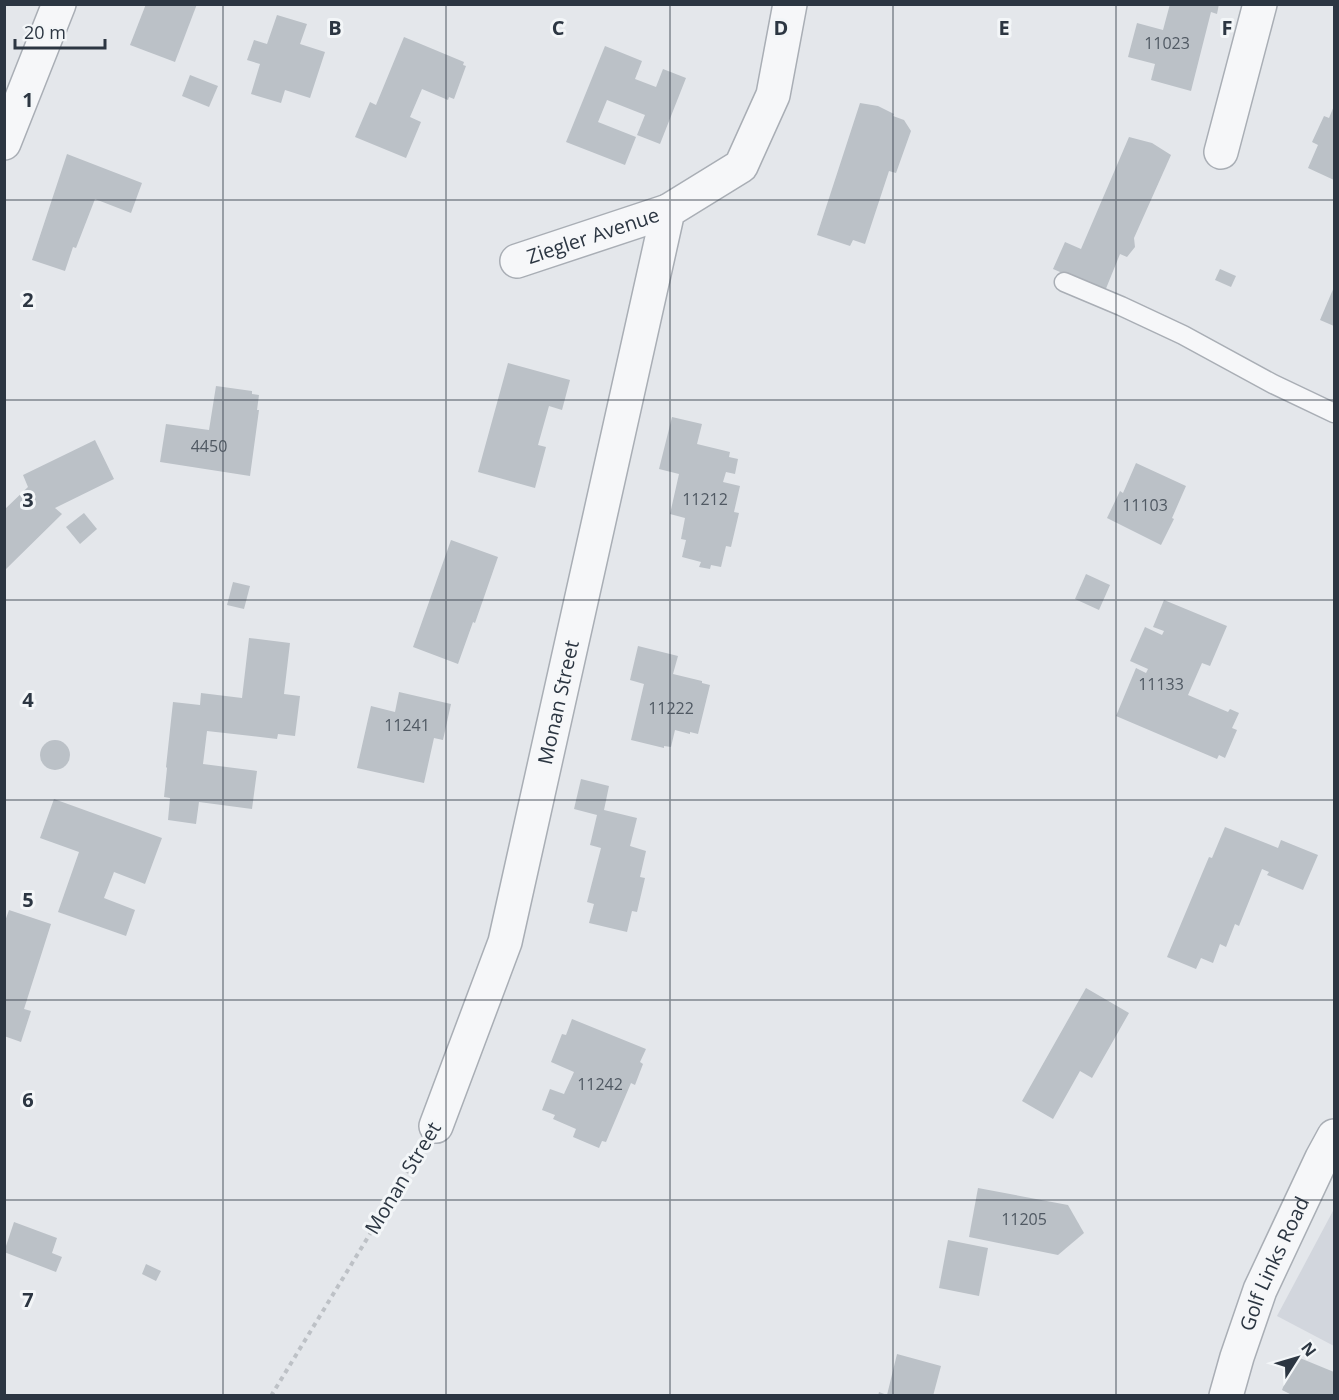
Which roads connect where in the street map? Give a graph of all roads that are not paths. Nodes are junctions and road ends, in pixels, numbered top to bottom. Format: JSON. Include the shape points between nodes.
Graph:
{"nodes":[{"id":1,"x":59,"y":4,"type":"edge"},
{"id":2,"x":790,"y":4,"type":"edge"},
{"id":3,"x":1260,"y":4,"type":"edge"},
{"id":4,"x":4,"y":143,"type":"edge"},
{"id":5,"x":1221,"y":152,"type":"dead end"},
{"id":6,"x":668,"y":211,"type":"junction"},
{"id":7,"x":517,"y":261,"type":"dead end"},
{"id":8,"x":1064,"y":282,"type":"dead end"},
{"id":9,"x":1335,"y":413,"type":"edge"},
{"id":10,"x":436,"y":1126,"type":"road end"},
{"id":11,"x":1335,"y":1136,"type":"edge"},
{"id":12,"x":1226,"y":1395,"type":"edge"}],
"edges":[{"from":1,"to":4,"type":"street"},
{"from":2,"to":6,"type":"street","via":[[773,95],[741,166]]},
{"from":3,"to":5,"type":"street"},
{"from":6,"to":7,"type":"street","name":"Ziegler Avenue"},
{"from":6,"to":10,"type":"street","name":"Monan Street","via":[[505,942]]},
{"from":8,"to":9,"type":"lane","via":[[1183,335]]},
{"from":11,"to":12,"type":"street","name":"Golf Links Road","via":[[1260,1290]]}]}
